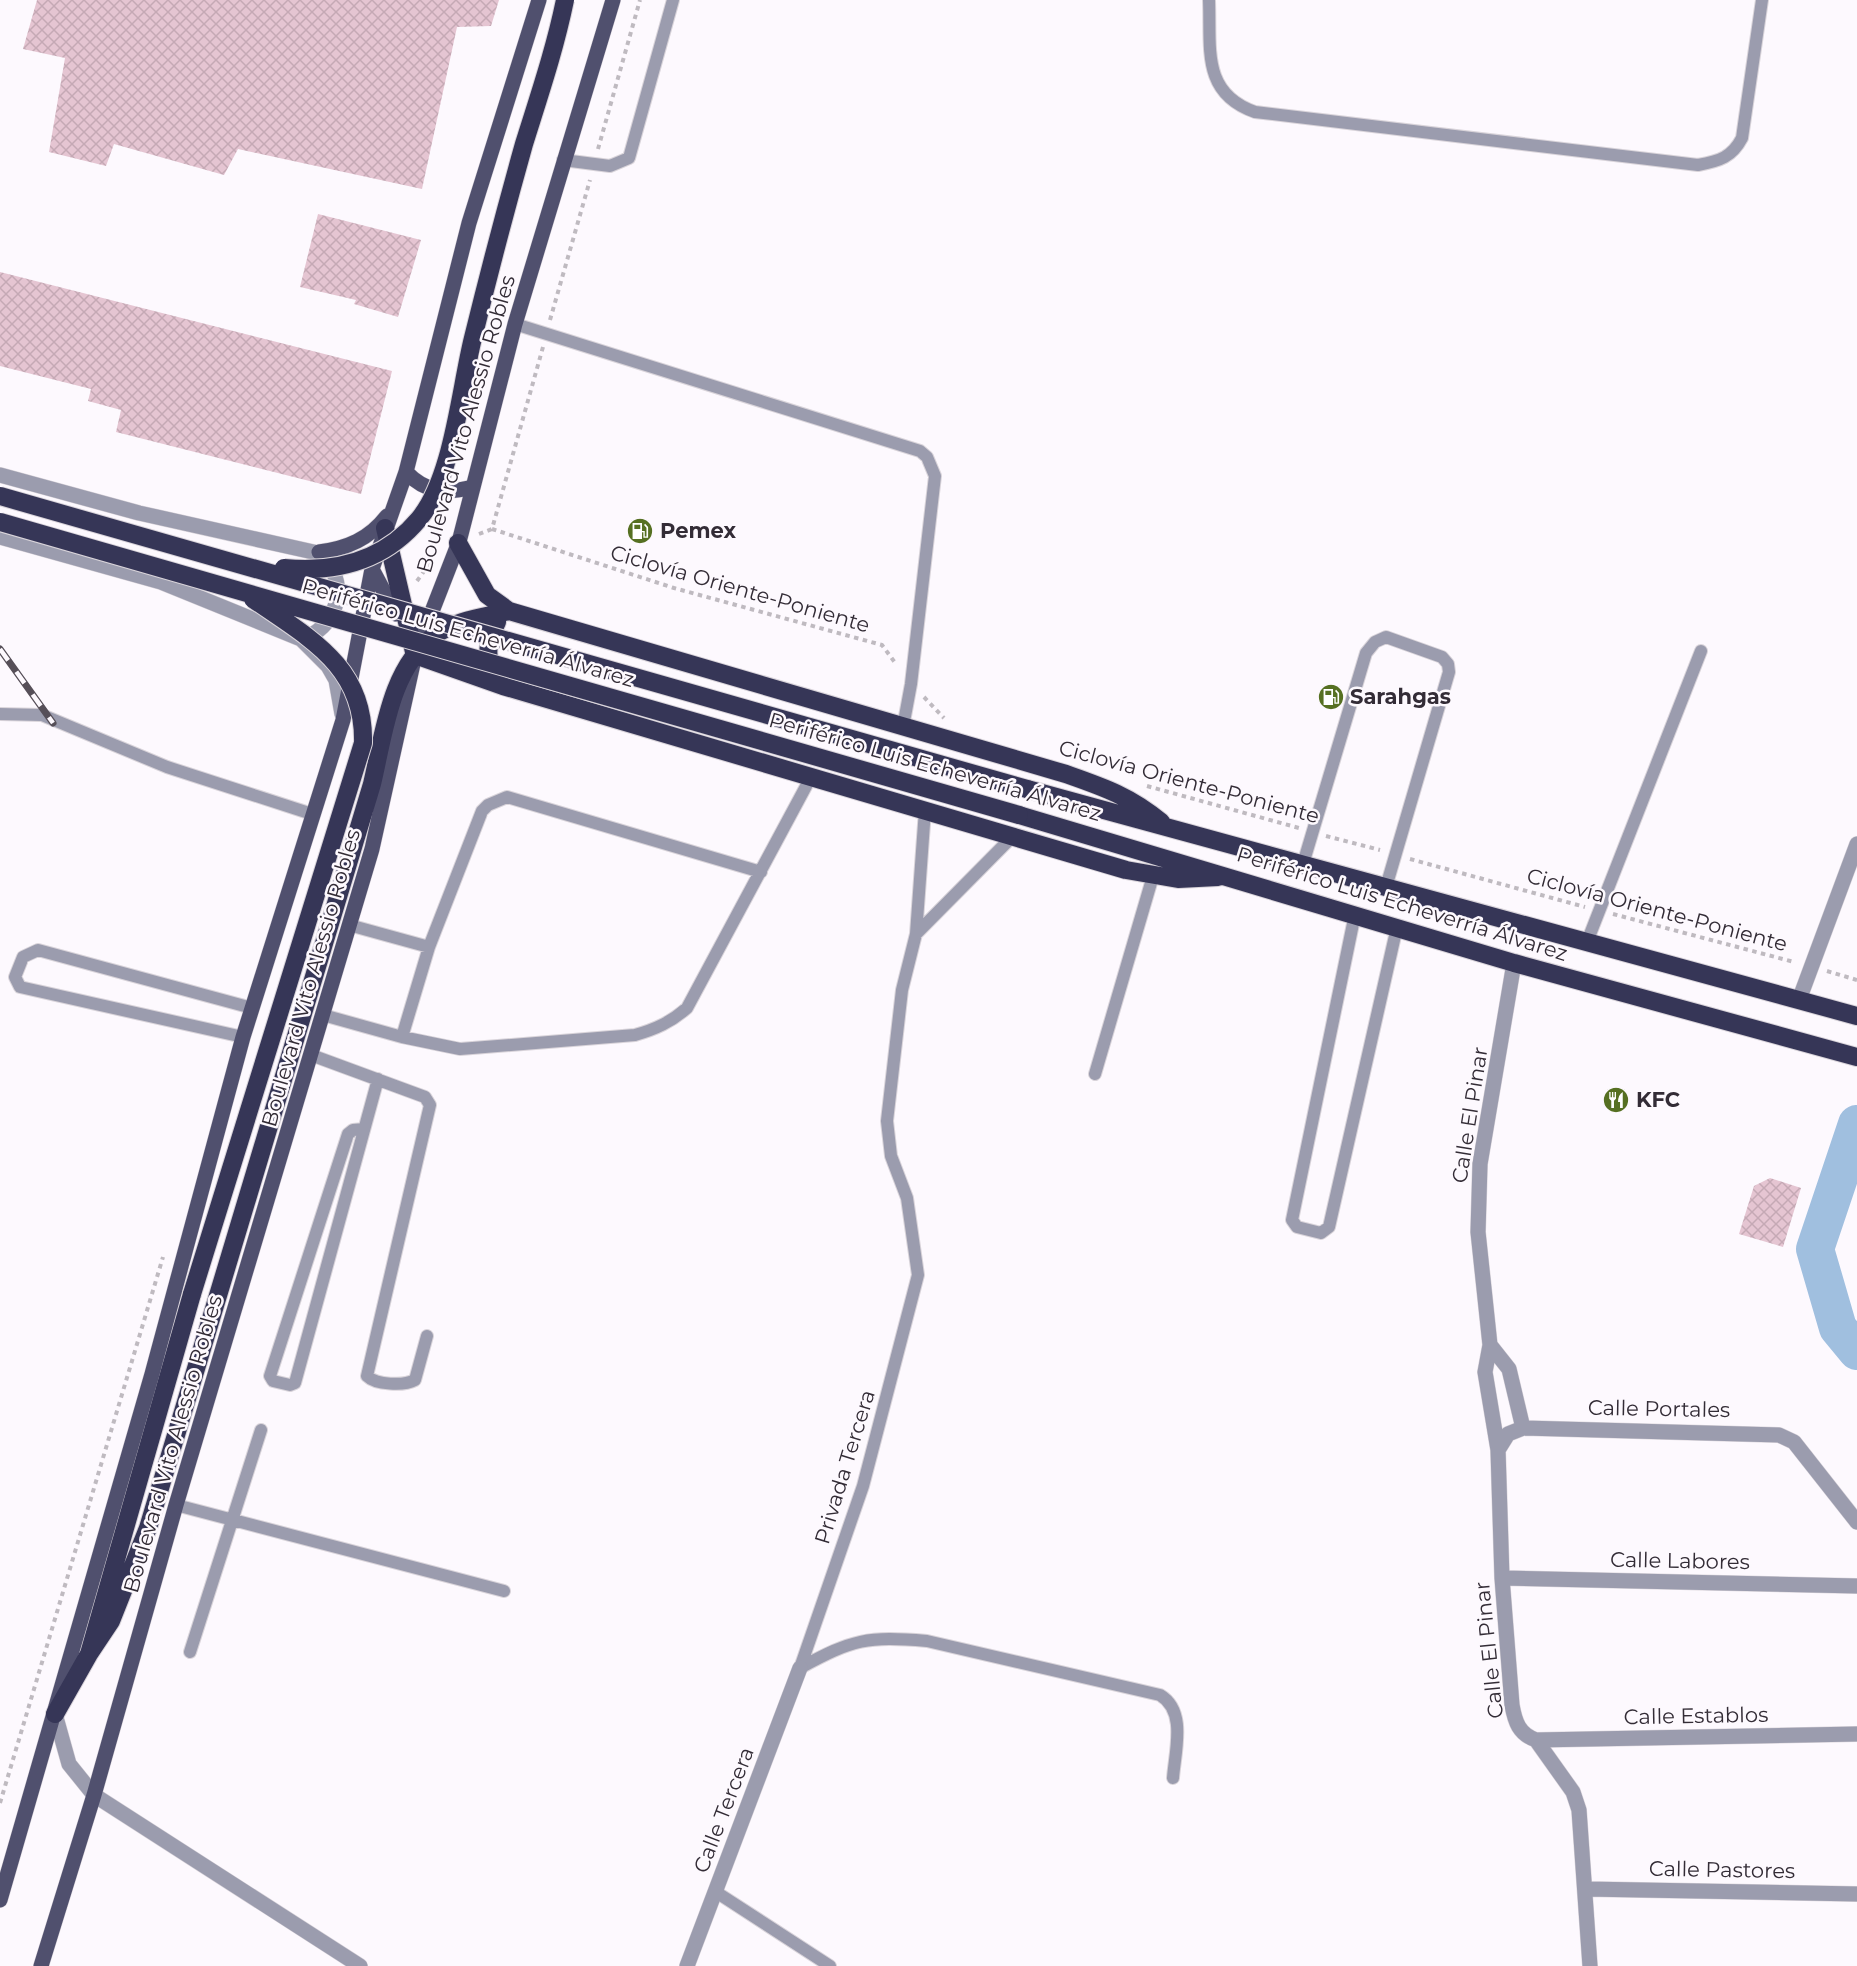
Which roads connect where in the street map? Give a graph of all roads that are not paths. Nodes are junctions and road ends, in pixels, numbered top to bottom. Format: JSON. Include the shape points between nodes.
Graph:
{"nodes":[{"id":1,"x":539,"y":0,"type":"edge"},
{"id":2,"x":565,"y":0,"type":"edge"},
{"id":3,"x":613,"y":0,"type":"edge"},
{"id":4,"x":673,"y":0,"type":"edge"},
{"id":5,"x":1209,"y":0,"type":"edge"},
{"id":6,"x":1762,"y":0,"type":"edge"},
{"id":7,"x":563,"y":160,"type":"junction"},
{"id":8,"x":515,"y":324,"type":"junction"},
{"id":9,"x":406,"y":471,"type":"junction"},
{"id":10,"x":0,"y":475,"type":"edge"},
{"id":11,"x":473,"y":487,"type":"junction"},
{"id":12,"x":0,"y":496,"type":"edge"},
{"id":13,"x":394,"y":506,"type":"junction"},
{"id":14,"x":0,"y":522,"type":"edge"},
{"id":15,"x":386,"y":528,"type":"junction"},
{"id":16,"x":0,"y":537,"type":"edge"},
{"id":17,"x":458,"y":543,"type":"junction"},
{"id":18,"x":319,"y":552,"type":"junction"},
{"id":19,"x":246,"y":564,"type":"junction"},
{"id":20,"x":372,"y":568,"type":"junction"},
{"id":21,"x":237,"y":588,"type":"junction"},
{"id":22,"x":509,"y":611,"type":"junction"},
{"id":23,"x":301,"y":639,"type":"junction"},
{"id":24,"x":1701,"y":651,"type":"dead end"},
{"id":25,"x":415,"y":655,"type":"junction"},
{"id":26,"x":503,"y":686,"type":"junction"},
{"id":27,"x":0,"y":714,"type":"edge"},
{"id":28,"x":343,"y":720,"type":"junction"},
{"id":29,"x":903,"y":727,"type":"junction"},
{"id":30,"x":812,"y":777,"type":"junction"},
{"id":31,"x":925,"y":810,"type":"junction"},
{"id":32,"x":312,"y":814,"type":"junction"},
{"id":33,"x":1167,"y":827,"type":"junction"},
{"id":34,"x":1013,"y":836,"type":"junction"},
{"id":35,"x":1857,"y":844,"type":"edge"},
{"id":36,"x":1303,"y":864,"type":"junction"},
{"id":37,"x":761,"y":872,"type":"junction"},
{"id":38,"x":1153,"y":876,"type":"junction"},
{"id":39,"x":1229,"y":876,"type":"junction"},
{"id":40,"x":1386,"y":887,"type":"junction"},
{"id":41,"x":1355,"y":914,"type":"junction"},
{"id":42,"x":349,"y":925,"type":"junction"},
{"id":43,"x":1397,"y":927,"type":"junction"},
{"id":44,"x":916,"y":934,"type":"junction"},
{"id":45,"x":1587,"y":942,"type":"junction"},
{"id":46,"x":429,"y":947,"type":"junction"},
{"id":47,"x":1514,"y":963,"type":"junction"},
{"id":48,"x":1799,"y":1000,"type":"junction"},
{"id":49,"x":252,"y":1008,"type":"junction"},
{"id":50,"x":1849,"y":1014,"type":"edge"},
{"id":51,"x":323,"y":1015,"type":"junction"},
{"id":52,"x":243,"y":1037,"type":"junction"},
{"id":53,"x":402,"y":1037,"type":"junction"},
{"id":54,"x":311,"y":1055,"type":"junction"},
{"id":55,"x":1857,"y":1058,"type":"edge"},
{"id":56,"x":1095,"y":1074,"type":"dead end"},
{"id":57,"x":378,"y":1079,"type":"junction"},
{"id":58,"x":364,"y":1129,"type":"junction"},
{"id":59,"x":427,"y":1336,"type":"dead end"},
{"id":60,"x":1490,"y":1345,"type":"junction"},
{"id":61,"x":1523,"y":1428,"type":"junction"},
{"id":62,"x":261,"y":1430,"type":"dead end"},
{"id":63,"x":1498,"y":1450,"type":"junction"},
{"id":64,"x":176,"y":1505,"type":"junction"},
{"id":65,"x":232,"y":1520,"type":"junction"},
{"id":66,"x":1857,"y":1522,"type":"edge"},
{"id":67,"x":1502,"y":1578,"type":"junction"},
{"id":68,"x":1857,"y":1586,"type":"edge"},
{"id":69,"x":504,"y":1591,"type":"dead end"},
{"id":70,"x":190,"y":1652,"type":"dead end"},
{"id":71,"x":89,"y":1654,"type":"junction"},
{"id":72,"x":800,"y":1668,"type":"junction"},
{"id":73,"x":56,"y":1714,"type":"junction"},
{"id":74,"x":1857,"y":1734,"type":"edge"},
{"id":75,"x":1536,"y":1740,"type":"junction"},
{"id":76,"x":1173,"y":1778,"type":"dead end"},
{"id":77,"x":94,"y":1795,"type":"junction"},
{"id":78,"x":1586,"y":1889,"type":"junction"},
{"id":79,"x":716,"y":1892,"type":"junction"},
{"id":80,"x":1857,"y":1894,"type":"edge"},
{"id":81,"x":0,"y":1900,"type":"edge"},
{"id":82,"x":40,"y":1966,"type":"edge"},
{"id":83,"x":360,"y":1966,"type":"edge"},
{"id":84,"x":687,"y":1966,"type":"edge"},
{"id":85,"x":830,"y":1966,"type":"edge"},
{"id":86,"x":1590,"y":1966,"type":"edge"}],
"edges":[{"from":1,"to":9,"type":"main road","name":"Boulevard Vito Alessio Robles","via":[[469,223]]},
{"from":2,"to":19,"type":"highway","bridge":true,"via":[[434,497],[403,536],[378,555],[349,565],[301,569]]},
{"from":3,"to":7,"type":"main road","name":"Boulevard Vito Alessio Robles"},
{"from":4,"to":7,"type":"lane","via":[[628,158],[618,165]]},
{"from":5,"to":6,"type":"lane","via":[[1213,70],[1222,92],[1235,105],[1255,112],[1698,165],[1719,161],[1734,152],[1742,138]]},
{"from":7,"to":8,"type":"main road","name":"Boulevard Vito Alessio Robles"},
{"from":8,"to":11,"type":"main road","name":"Boulevard Vito Alessio Robles"},
{"from":8,"to":29,"type":"lane","via":[[920,451],[927,457],[935,476]]},
{"from":9,"to":11,"type":"main road","via":[[425,487],[441,492]]},
{"from":9,"to":13,"type":"main road","name":"Boulevard Vito Alessio Robles"},
{"from":10,"to":18,"type":"street","name":"Periférico Luis Echeverría Álvarez","via":[[139,513]]},
{"from":11,"to":17,"type":"main road","name":"Boulevard Vito Alessio Robles"},
{"from":12,"to":19,"type":"highway","name":"Periférico Luis Echeverría Álvarez","bridge":true},
{"from":13,"to":15,"type":"main road","name":"Boulevard Vito Alessio Robles"},
{"from":13,"to":18,"type":"main road","via":[[378,527],[362,539],[340,549]]},
{"from":14,"to":21,"type":"highway","name":"Periférico Luis Echeverría Álvarez","bridge":true},
{"from":15,"to":20,"type":"main road","name":"Boulevard Vito Alessio Robles"},
{"from":15,"to":25,"type":"highway"},
{"from":16,"to":23,"type":"street","via":[[161,582]]},
{"from":17,"to":22,"type":"highway","via":[[487,595]]},
{"from":17,"to":25,"type":"main road","name":"Boulevard Vito Alessio Robles"},
{"from":18,"to":20,"type":"street","name":"Periférico Luis Echeverría Álvarez"},
{"from":18,"to":23,"type":"street","via":[[330,564],[338,595],[326,625],[314,636]]},
{"from":19,"to":33,"type":"highway","name":"Periférico Luis Echeverría Álvarez","bridge":true},
{"from":20,"to":25,"type":"main road"},
{"from":20,"to":28,"type":"main road","name":"Boulevard Vito Alessio Robles"},
{"from":21,"to":39,"type":"highway","name":"Periférico Luis Echeverría Álvarez","bridge":true},
{"from":21,"to":71,"type":"highway","bridge":true,"via":[[325,650],[338,664],[351,682],[362,715],[363,743],[192,1294]]},
{"from":22,"to":25,"type":"highway","via":[[459,623],[435,635]]},
{"from":22,"to":26,"type":"highway","via":[[496,622],[489,638],[492,672]]},
{"from":22,"to":29,"type":"highway"},
{"from":23,"to":28,"type":"street","via":[[328,666],[336,680]]},
{"from":24,"to":45,"type":"lane"},
{"from":25,"to":26,"type":"highway"},
{"from":25,"to":42,"type":"main road","name":"Boulevard Vito Alessio Robles","via":[[372,849]]},
{"from":25,"to":71,"type":"highway","via":[[391,704],[372,784],[148,1528],[111,1621]]},
{"from":26,"to":30,"type":"highway"},
{"from":27,"to":32,"type":"lane","via":[[42,715],[166,766]]},
{"from":28,"to":32,"type":"main road","name":"Boulevard Vito Alessio Robles"},
{"from":29,"to":33,"type":"highway","via":[[1118,792]]},
{"from":30,"to":31,"type":"highway"},
{"from":30,"to":37,"type":"lane"},
{"from":31,"to":34,"type":"highway"},
{"from":31,"to":44,"type":"lane"},
{"from":32,"to":49,"type":"main road","name":"Boulevard Vito Alessio Robles"},
{"from":33,"to":36,"type":"highway","name":"Periférico Luis Echeverría Álvarez"},
{"from":34,"to":38,"type":"highway"},
{"from":34,"to":44,"type":"lane"},
{"from":35,"to":48,"type":"street"},
{"from":36,"to":40,"type":"highway","name":"Periférico Luis Echeverría Álvarez"},
{"from":36,"to":40,"type":"lane","via":[[1366,653],[1386,637],[1442,657],[1449,672]]},
{"from":37,"to":46,"type":"lane","via":[[507,797],[482,811]]},
{"from":37,"to":53,"type":"lane","via":[[687,1008],[654,1030],[482,1048],[442,1046]]},
{"from":38,"to":39,"type":"highway"},
{"from":38,"to":56,"type":"lane"},
{"from":39,"to":41,"type":"highway","name":"Periférico Luis Echeverría Álvarez"},
{"from":40,"to":45,"type":"highway","name":"Periférico Luis Echeverría Álvarez"},
{"from":41,"to":43,"type":"highway","name":"Periférico Luis Echeverría Álvarez"},
{"from":41,"to":43,"type":"lane","via":[[1292,1220],[1297,1227],[1321,1233],[1329,1227]]},
{"from":42,"to":46,"type":"lane"},
{"from":42,"to":51,"type":"main road","name":"Boulevard Vito Alessio Robles"},
{"from":43,"to":47,"type":"highway","name":"Periférico Luis Echeverría Álvarez"},
{"from":44,"to":72,"type":"lane","name":"Privada Tercera","via":[[902,990],[887,1121],[891,1156],[907,1198],[918,1275],[863,1486]]},
{"from":45,"to":48,"type":"highway","name":"Periférico Luis Echeverría Álvarez"},
{"from":46,"to":53,"type":"lane"},
{"from":47,"to":55,"type":"highway","name":"Periférico Luis Echeverría Álvarez"},
{"from":47,"to":60,"type":"street","name":"Calle El Pinar","via":[[1480,1164],[1478,1232]]},
{"from":48,"to":50,"type":"highway","name":"Periférico Luis Echeverría Álvarez"},
{"from":49,"to":52,"type":"main road","name":"Boulevard Vito Alessio Robles"},
{"from":49,"to":52,"type":"lane","via":[[38,950],[23,957],[15,977],[20,987]]},
{"from":51,"to":53,"type":"lane"},
{"from":51,"to":54,"type":"main road","name":"Boulevard Vito Alessio Robles"},
{"from":52,"to":73,"type":"main road","name":"Boulevard Vito Alessio Robles"},
{"from":54,"to":57,"type":"lane"},
{"from":54,"to":64,"type":"main road","name":"Boulevard Vito Alessio Robles"},
{"from":57,"to":58,"type":"lane"},
{"from":57,"to":59,"type":"lane","via":[[425,1097],[431,1110],[367,1376],[407,1384],[416,1380]]},
{"from":58,"to":58,"type":"lane","via":[[295,1383],[273,1381],[270,1376],[348,1134]]},
{"from":60,"to":61,"type":"street","via":[[1509,1369]]},
{"from":60,"to":63,"type":"street","name":"Calle El Pinar","via":[[1485,1372]]},
{"from":61,"to":63,"type":"street","via":[[1508,1434]]},
{"from":61,"to":66,"type":"street","name":"Calle Portales","via":[[1779,1435],[1794,1442]]},
{"from":62,"to":65,"type":"lane"},
{"from":63,"to":67,"type":"street","name":"Calle El Pinar"},
{"from":64,"to":65,"type":"lane"},
{"from":64,"to":77,"type":"main road","name":"Boulevard Vito Alessio Robles"},
{"from":65,"to":69,"type":"lane"},
{"from":65,"to":70,"type":"lane"},
{"from":67,"to":68,"type":"street","name":"Calle Labores"},
{"from":67,"to":75,"type":"street","name":"Calle El Pinar","via":[[1515,1723],[1527,1737]]},
{"from":71,"to":73,"type":"highway"},
{"from":72,"to":76,"type":"lane","via":[[842,1646],[891,1638],[927,1641],[1160,1695],[1175,1710]]},
{"from":72,"to":79,"type":"street","name":"Calle Tercera"},
{"from":73,"to":77,"type":"street","via":[[69,1764]]},
{"from":73,"to":81,"type":"main road","name":"Boulevard Vito Alessio Robles"},
{"from":74,"to":75,"type":"street","name":"Calle Establos"},
{"from":75,"to":78,"type":"street","name":"Calle El Pinar","via":[[1573,1792],[1580,1810]]},
{"from":77,"to":82,"type":"main road","name":"Boulevard Vito Alessio Robles"},
{"from":77,"to":83,"type":"street"},
{"from":78,"to":80,"type":"street","name":"Calle Pastores"},
{"from":78,"to":86,"type":"street","name":"Calle El Pinar"},
{"from":79,"to":84,"type":"street","name":"Calle Tercera"},
{"from":79,"to":85,"type":"lane"}]}
